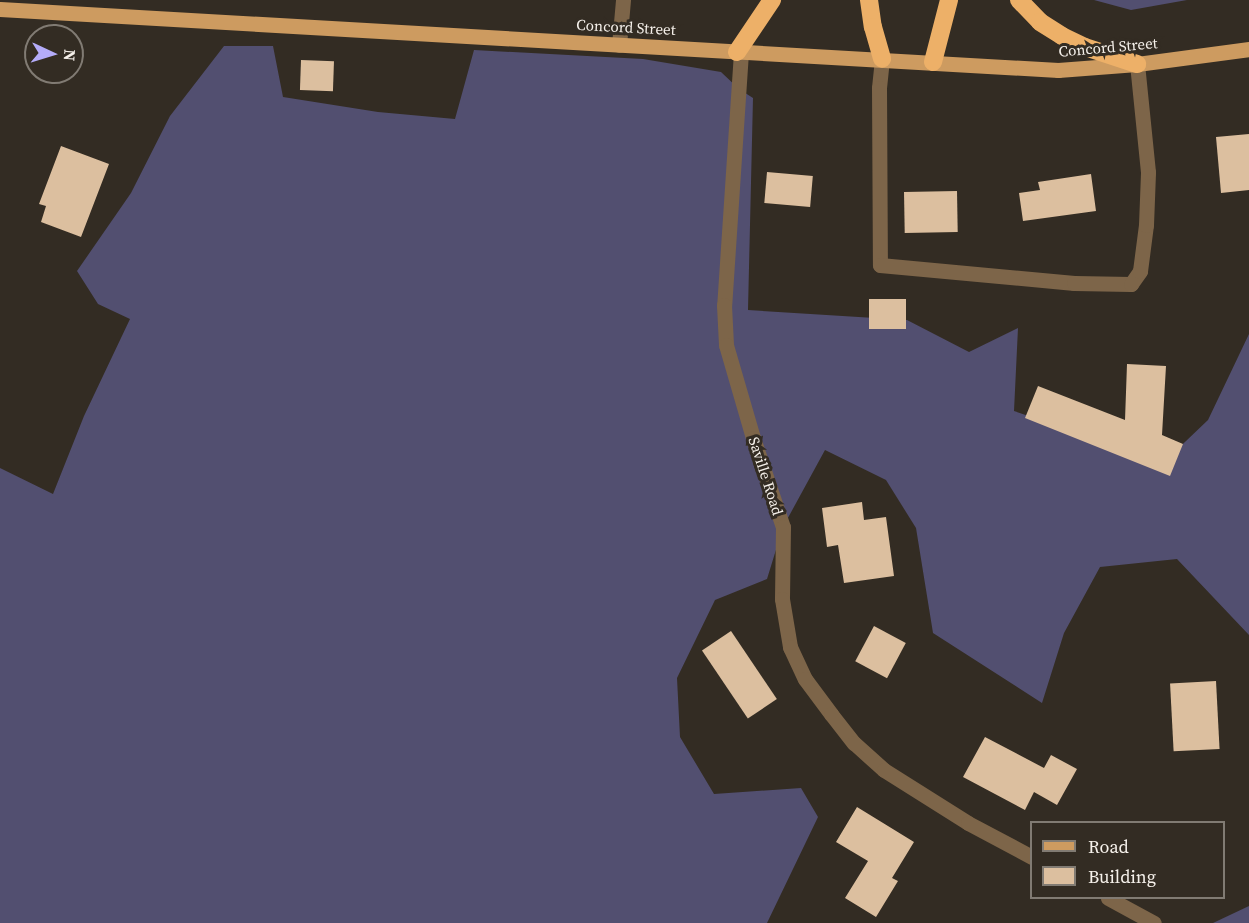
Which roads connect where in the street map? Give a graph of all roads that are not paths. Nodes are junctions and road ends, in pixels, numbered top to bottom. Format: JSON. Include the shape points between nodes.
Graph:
{"nodes":[{"id":1,"x":623,"y":0,"type":"edge"},
{"id":2,"x":772,"y":0,"type":"edge"},
{"id":3,"x":869,"y":0,"type":"edge"},
{"id":4,"x":949,"y":0,"type":"edge"},
{"id":5,"x":1019,"y":0,"type":"edge"},
{"id":6,"x":0,"y":9,"type":"edge"},
{"id":7,"x":619,"y":45,"type":"junction"},
{"id":8,"x":1249,"y":49,"type":"edge"},
{"id":9,"x":739,"y":52,"type":"junction"},
{"id":10,"x":882,"y":59,"type":"junction"},
{"id":11,"x":933,"y":62,"type":"junction"},
{"id":12,"x":1137,"y":64,"type":"junction"},
{"id":13,"x":1030,"y":856,"type":"edge"},
{"id":14,"x":1112,"y":899,"type":"edge"},
{"id":15,"x":1154,"y":923,"type":"edge"}],
"edges":[{"from":1,"to":7,"type":"street"},
{"from":2,"to":9,"type":"highway"},
{"from":3,"to":10,"type":"highway"},
{"from":4,"to":11,"type":"highway"},
{"from":5,"to":12,"type":"highway","via":[[1040,22],[1062,36]]},
{"from":6,"to":7,"type":"main road","name":"Concord Street"},
{"from":7,"to":9,"type":"main road","name":"Concord Street"},
{"from":8,"to":12,"type":"main road","name":"Concord Street"},
{"from":9,"to":10,"type":"main road","name":"Concord Street"},
{"from":9,"to":13,"type":"street","name":"Saville Road","via":[[724,304],[726,345],[783,527],[782,599],[790,647],[805,679],[831,714],[854,743],[884,770],[968,823]]},
{"from":10,"to":11,"type":"main road","name":"Concord Street"},
{"from":10,"to":12,"type":"street","via":[[880,265],[1108,284],[1131,284],[1140,271],[1148,172]]},
{"from":11,"to":12,"type":"main road","name":"Concord Street","via":[[1058,70]]},
{"from":14,"to":15,"type":"street"}]}
